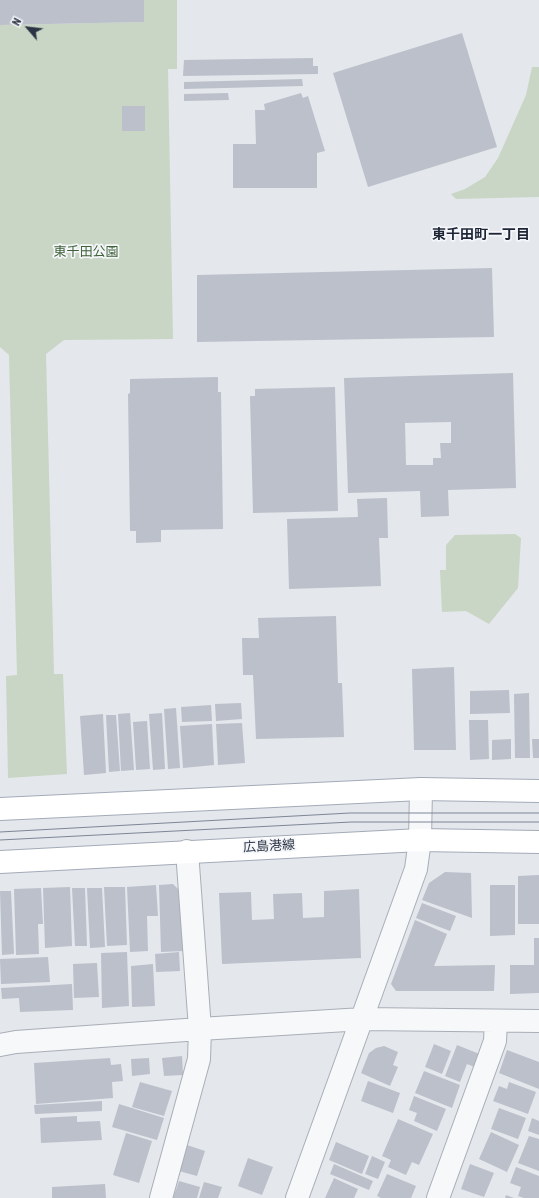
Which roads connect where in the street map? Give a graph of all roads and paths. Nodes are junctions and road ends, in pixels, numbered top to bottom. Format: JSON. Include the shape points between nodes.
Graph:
{"nodes":[{"id":1,"x":421,"y":789,"type":"junction"},
{"id":2,"x":539,"y":791,"type":"edge"},
{"id":3,"x":0,"y":808,"type":"edge"},
{"id":4,"x":420,"y":840,"type":"junction"},
{"id":5,"x":539,"y":842,"type":"edge"},
{"id":6,"x":187,"y":851,"type":"junction"},
{"id":7,"x":0,"y":862,"type":"edge"},
{"id":8,"x":363,"y":1019,"type":"junction"},
{"id":9,"x":496,"y":1021,"type":"junction"},
{"id":10,"x":539,"y":1021,"type":"edge"},
{"id":11,"x":200,"y":1029,"type":"junction"},
{"id":12,"x":0,"y":1045,"type":"edge"},
{"id":13,"x":161,"y":1198,"type":"edge"},
{"id":14,"x":298,"y":1198,"type":"edge"},
{"id":15,"x":438,"y":1198,"type":"edge"}],
"edges":[{"from":1,"to":2,"type":"main road"},
{"from":1,"to":3,"type":"main road"},
{"from":1,"to":4,"type":"street"},
{"from":4,"to":5,"type":"main road","name":"広島港線"},
{"from":4,"to":6,"type":"main road","name":"広島港線"},
{"from":4,"to":8,"type":"street","via":[[416,869]]},
{"from":6,"to":7,"type":"main road","name":"広島港線"},
{"from":6,"to":11,"type":"street"},
{"from":8,"to":9,"type":"street"},
{"from":8,"to":11,"type":"street"},
{"from":8,"to":14,"type":"street"},
{"from":9,"to":10,"type":"street"},
{"from":9,"to":15,"type":"street","via":[[494,1041]]},
{"from":11,"to":12,"type":"street"},
{"from":11,"to":13,"type":"street","via":[[199,1059]]}]}
